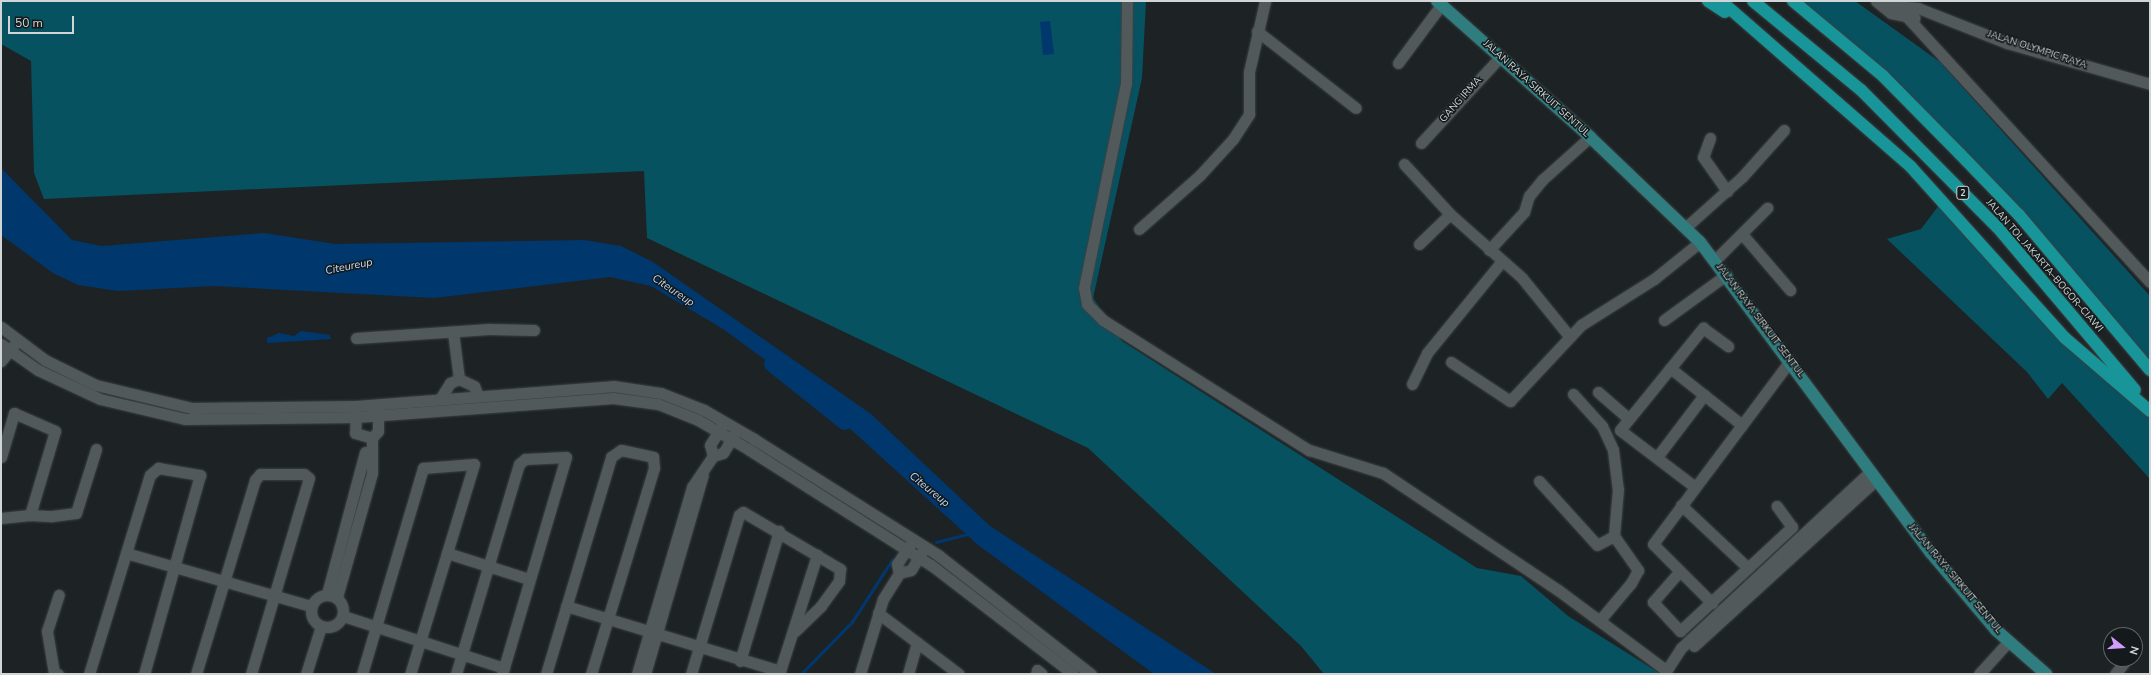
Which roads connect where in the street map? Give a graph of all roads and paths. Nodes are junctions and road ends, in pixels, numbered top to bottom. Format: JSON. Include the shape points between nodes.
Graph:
{"nodes":[{"id":1,"x":1127,"y":1,"type":"edge"},
{"id":2,"x":1265,"y":1,"type":"edge"},
{"id":3,"x":1708,"y":1,"type":"edge"},
{"id":4,"x":1721,"y":1,"type":"edge"},
{"id":5,"x":1753,"y":1,"type":"edge"},
{"id":6,"x":1793,"y":1,"type":"edge"},
{"id":7,"x":1879,"y":2,"type":"edge"},
{"id":8,"x":1439,"y":3,"type":"edge"},
{"id":9,"x":1926,"y":13,"type":"junction"},
{"id":10,"x":1908,"y":18,"type":"junction"},
{"id":11,"x":1257,"y":31,"type":"junction"},
{"id":12,"x":1762,"y":35,"type":"junction"},
{"id":13,"x":1500,"y":57,"type":"junction"},
{"id":14,"x":1398,"y":63,"type":"dead end"},
{"id":15,"x":2150,"y":84,"type":"edge"},
{"id":16,"x":1356,"y":108,"type":"dead end"},
{"id":17,"x":1784,"y":130,"type":"dead end"},
{"id":18,"x":1590,"y":137,"type":"junction"},
{"id":19,"x":1710,"y":138,"type":"dead end"},
{"id":20,"x":1421,"y":143,"type":"dead end"},
{"id":21,"x":1404,"y":164,"type":"dead end"},
{"id":22,"x":1727,"y":191,"type":"junction"},
{"id":23,"x":1767,"y":208,"type":"dead end"},
{"id":24,"x":1450,"y":214,"type":"junction"},
{"id":25,"x":1686,"y":227,"type":"junction"},
{"id":26,"x":1139,"y":229,"type":"dead end"},
{"id":27,"x":1742,"y":234,"type":"junction"},
{"id":28,"x":1700,"y":242,"type":"junction"},
{"id":29,"x":1419,"y":244,"type":"dead end"},
{"id":30,"x":1489,"y":250,"type":"junction"},
{"id":31,"x":1715,"y":260,"type":"junction"},
{"id":32,"x":1502,"y":261,"type":"junction"},
{"id":33,"x":1726,"y":275,"type":"junction"},
{"id":34,"x":2150,"y":282,"type":"edge"},
{"id":35,"x":1790,"y":290,"type":"dead end"},
{"id":36,"x":1664,"y":320,"type":"dead end"},
{"id":37,"x":534,"y":330,"type":"dead end"},
{"id":38,"x":2,"y":332,"type":"edge"},
{"id":39,"x":453,"y":332,"type":"junction"},
{"id":40,"x":1570,"y":336,"type":"junction"},
{"id":41,"x":356,"y":338,"type":"dead end"},
{"id":42,"x":17,"y":342,"type":"junction"},
{"id":43,"x":1728,"y":346,"type":"dead end"},
{"id":44,"x":5,"y":348,"type":"edge"},
{"id":45,"x":1,"y":361,"type":"edge"},
{"id":46,"x":1790,"y":361,"type":"junction"},
{"id":47,"x":1451,"y":362,"type":"dead end"},
{"id":48,"x":1670,"y":368,"type":"junction"},
{"id":49,"x":2150,"y":370,"type":"edge"},
{"id":50,"x":458,"y":379,"type":"junction"},
{"id":51,"x":1412,"y":384,"type":"dead end"},
{"id":52,"x":1598,"y":392,"type":"dead end"},
{"id":53,"x":1572,"y":394,"type":"dead end"},
{"id":54,"x":1704,"y":395,"type":"junction"},
{"id":55,"x":478,"y":396,"type":"junction"},
{"id":56,"x":440,"y":399,"type":"junction"},
{"id":57,"x":378,"y":404,"type":"junction"},
{"id":58,"x":2150,"y":409,"type":"edge"},
{"id":59,"x":356,"y":412,"type":"junction"},
{"id":60,"x":378,"y":416,"type":"junction"},
{"id":61,"x":1628,"y":418,"type":"junction"},
{"id":62,"x":724,"y":422,"type":"junction"},
{"id":63,"x":1742,"y":425,"type":"junction"},
{"id":64,"x":738,"y":429,"type":"junction"},
{"id":65,"x":718,"y":432,"type":"junction"},
{"id":66,"x":369,"y":439,"type":"junction"},
{"id":67,"x":731,"y":440,"type":"junction"},
{"id":68,"x":96,"y":450,"type":"dead end"},
{"id":69,"x":713,"y":456,"type":"junction"},
{"id":70,"x":1,"y":457,"type":"edge"},
{"id":71,"x":1657,"y":457,"type":"junction"},
{"id":72,"x":1873,"y":476,"type":"junction"},
{"id":73,"x":1539,"y":481,"type":"dead end"},
{"id":74,"x":1695,"y":487,"type":"junction"},
{"id":75,"x":1681,"y":505,"type":"junction"},
{"id":76,"x":1777,"y":506,"type":"dead end"},
{"id":77,"x":30,"y":515,"type":"junction"},
{"id":78,"x":1,"y":518,"type":"edge"},
{"id":79,"x":779,"y":532,"type":"junction"},
{"id":80,"x":1614,"y":536,"type":"junction"},
{"id":81,"x":913,"y":540,"type":"junction"},
{"id":82,"x":926,"y":547,"type":"junction"},
{"id":83,"x":906,"y":549,"type":"junction"},
{"id":84,"x":126,"y":552,"type":"junction"},
{"id":85,"x":447,"y":553,"type":"junction"},
{"id":86,"x":817,"y":555,"type":"junction"},
{"id":87,"x":919,"y":557,"type":"junction"},
{"id":88,"x":488,"y":566,"type":"junction"},
{"id":89,"x":176,"y":567,"type":"junction"},
{"id":90,"x":1748,"y":568,"type":"junction"},
{"id":91,"x":1679,"y":572,"type":"junction"},
{"id":92,"x":899,"y":573,"type":"junction"},
{"id":93,"x":529,"y":579,"type":"junction"},
{"id":94,"x":227,"y":582,"type":"junction"},
{"id":95,"x":59,"y":595,"type":"dead end"},
{"id":96,"x":276,"y":596,"type":"junction"},
{"id":97,"x":332,"y":596,"type":"junction"},
{"id":98,"x":1712,"y":603,"type":"junction"},
{"id":99,"x":311,"y":606,"type":"junction"},
{"id":100,"x":566,"y":606,"type":"junction"},
{"id":101,"x":878,"y":613,"type":"junction"},
{"id":102,"x":343,"y":616,"type":"junction"},
{"id":103,"x":608,"y":619,"type":"junction"},
{"id":104,"x":1600,"y":620,"type":"junction"},
{"id":105,"x":321,"y":626,"type":"junction"},
{"id":106,"x":377,"y":627,"type":"junction"},
{"id":107,"x":795,"y":631,"type":"junction"},
{"id":108,"x":653,"y":633,"type":"junction"},
{"id":109,"x":420,"y":641,"type":"junction"},
{"id":110,"x":917,"y":642,"type":"junction"},
{"id":111,"x":2008,"y":642,"type":"junction"},
{"id":112,"x":699,"y":648,"type":"junction"},
{"id":113,"x":463,"y":655,"type":"junction"},
{"id":114,"x":740,"y":661,"type":"junction"},
{"id":115,"x":503,"y":671,"type":"edge"},
{"id":116,"x":1662,"y":671,"type":"edge"},
{"id":117,"x":955,"y":673,"type":"edge"},
{"id":118,"x":58,"y":674,"type":"edge"},
{"id":119,"x":89,"y":674,"type":"edge"},
{"id":120,"x":144,"y":674,"type":"edge"},
{"id":121,"x":196,"y":674,"type":"edge"},
{"id":122,"x":251,"y":674,"type":"edge"},
{"id":123,"x":306,"y":674,"type":"edge"},
{"id":124,"x":362,"y":674,"type":"edge"},
{"id":125,"x":410,"y":674,"type":"edge"},
{"id":126,"x":456,"y":674,"type":"edge"},
{"id":127,"x":546,"y":674,"type":"edge"},
{"id":128,"x":591,"y":674,"type":"edge"},
{"id":129,"x":636,"y":674,"type":"edge"},
{"id":130,"x":645,"y":674,"type":"edge"},
{"id":131,"x":691,"y":674,"type":"edge"},
{"id":132,"x":860,"y":674,"type":"edge"},
{"id":133,"x":908,"y":674,"type":"edge"},
{"id":134,"x":1036,"y":674,"type":"edge"},
{"id":135,"x":1042,"y":674,"type":"edge"},
{"id":136,"x":1073,"y":674,"type":"edge"},
{"id":137,"x":1091,"y":674,"type":"edge"},
{"id":138,"x":1979,"y":674,"type":"edge"},
{"id":139,"x":2046,"y":674,"type":"edge"}],
"edges":[{"from":1,"to":104,"type":"street","via":[[1126,83],[1084,288],[1088,304],[1094,313],[1309,450],[1383,473]]},
{"from":2,"to":11,"type":"street"},
{"from":3,"to":12,"type":"highway"},
{"from":4,"to":12,"type":"highway"},
{"from":5,"to":58,"type":"highway","name":"JALAN TOL JAKARTA–BOGOR–CIAWI","number":"2","via":[[1861,90],[1998,228]]},
{"from":6,"to":49,"type":"highway","name":"JALAN TOL JAKARTA–BOGOR–CIAWI","via":[[1883,76],[1960,154],[2019,215]]},
{"from":7,"to":9,"type":"street","name":"JALAN OLYMPIC RAYA","via":[[1918,8]]},
{"from":7,"to":10,"type":"street","name":"JALAN OLYMPIC RAYA","via":[[1891,13]]},
{"from":8,"to":13,"type":"main road","name":"JALAN RAYA SIRKUIT SENTUL"},
{"from":8,"to":14,"type":"street"},
{"from":9,"to":10,"type":"street"},
{"from":9,"to":15,"type":"street","name":"JALAN OLYMPIC RAYA","via":[[2007,43]]},
{"from":10,"to":34,"type":"street"},
{"from":11,"to":16,"type":"street"},
{"from":11,"to":26,"type":"street","via":[[1249,72],[1250,104],[1243,123],[1200,175]]},
{"from":12,"to":58,"type":"highway","via":[[1911,167],[2065,338]]},
{"from":13,"to":18,"type":"main road","name":"JALAN RAYA SIRKUIT SENTUL"},
{"from":13,"to":20,"type":"street","name":"GANG IRMA"},
{"from":17,"to":22,"type":"street"},
{"from":18,"to":25,"type":"main road","name":"JALAN RAYA SIRKUIT SENTUL"},
{"from":18,"to":30,"type":"street","via":[[1542,180],[1529,196],[1524,212]]},
{"from":19,"to":22,"type":"street","via":[[1703,157]]},
{"from":21,"to":24,"type":"street"},
{"from":22,"to":25,"type":"street"},
{"from":23,"to":27,"type":"street"},
{"from":24,"to":29,"type":"street"},
{"from":24,"to":30,"type":"street"},
{"from":25,"to":28,"type":"main road","name":"JALAN RAYA SIRKUIT SENTUL"},
{"from":27,"to":31,"type":"street"},
{"from":27,"to":35,"type":"street"},
{"from":28,"to":31,"type":"main road","name":"JALAN RAYA SIRKUIT SENTUL"},
{"from":28,"to":40,"type":"street","via":[[1654,279],[1604,308]]},
{"from":30,"to":32,"type":"street"},
{"from":31,"to":33,"type":"main road","name":"JALAN RAYA SIRKUIT SENTUL"},
{"from":32,"to":40,"type":"street","via":[[1522,278]]},
{"from":32,"to":51,"type":"street","via":[[1427,353]]},
{"from":33,"to":36,"type":"street"},
{"from":33,"to":46,"type":"main road","name":"JALAN RAYA SIRKUIT SENTUL"},
{"from":37,"to":39,"type":"street"},
{"from":38,"to":42,"type":"street"},
{"from":39,"to":41,"type":"street"},
{"from":39,"to":50,"type":"street"},
{"from":40,"to":47,"type":"street","via":[[1510,401]]},
{"from":42,"to":44,"type":"street"},
{"from":42,"to":59,"type":"street","via":[[45,360],[96,385],[161,402],[212,409]]},
{"from":43,"to":48,"type":"street","via":[[1703,328]]},
{"from":44,"to":45,"type":"street"},
{"from":44,"to":59,"type":"street","via":[[66,384],[153,414],[224,420]]},
{"from":46,"to":63,"type":"street"},
{"from":46,"to":72,"type":"main road","name":"JALAN RAYA SIRKUIT SENTUL"},
{"from":48,"to":54,"type":"street"},
{"from":48,"to":61,"type":"street"},
{"from":50,"to":55,"type":"street","via":[[474,386]]},
{"from":50,"to":56,"type":"street","via":[[450,383]]},
{"from":52,"to":61,"type":"street"},
{"from":53,"to":80,"type":"street","via":[[1602,426],[1613,450],[1618,489]]},
{"from":54,"to":63,"type":"street"},
{"from":54,"to":71,"type":"street"},
{"from":55,"to":56,"type":"street"},
{"from":55,"to":62,"type":"street","via":[[614,386],[638,388],[684,401]]},
{"from":56,"to":57,"type":"street"},
{"from":57,"to":59,"type":"street"},
{"from":57,"to":60,"type":"street"},
{"from":59,"to":60,"type":"street"},
{"from":59,"to":66,"type":"street","via":[[355,433]]},
{"from":60,"to":65,"type":"street","via":[[614,398],[658,404]]},
{"from":60,"to":66,"type":"street","via":[[378,431]]},
{"from":61,"to":71,"type":"street","via":[[1621,433]]},
{"from":62,"to":64,"type":"street"},
{"from":62,"to":65,"type":"street"},
{"from":63,"to":74,"type":"street"},
{"from":64,"to":67,"type":"street"},
{"from":64,"to":81,"type":"street"},
{"from":65,"to":67,"type":"street"},
{"from":65,"to":69,"type":"street","via":[[710,445]]},
{"from":66,"to":97,"type":"street","via":[[367,472]]},
{"from":67,"to":69,"type":"street","via":[[723,454]]},
{"from":67,"to":83,"type":"street"},
{"from":68,"to":77,"type":"street","via":[[76,514]]},
{"from":69,"to":108,"type":"street","via":[[692,487]]},
{"from":70,"to":77,"type":"street","via":[[14,413],[55,431]]},
{"from":71,"to":74,"type":"street"},
{"from":72,"to":111,"type":"main road","name":"JALAN RAYA SIRKUIT SENTUL","via":[[1936,559]]},
{"from":72,"to":116,"type":"street","via":[[1681,648],[1678,656]]},
{"from":73,"to":80,"type":"street","via":[[1597,545]]},
{"from":74,"to":75,"type":"street"},
{"from":75,"to":90,"type":"street"},
{"from":75,"to":91,"type":"street","via":[[1653,544]]},
{"from":76,"to":90,"type":"street","via":[[1792,527]]},
{"from":77,"to":78,"type":"street"},
{"from":79,"to":86,"type":"street"},
{"from":79,"to":112,"type":"street","via":[[749,513],[739,515]]},
{"from":79,"to":114,"type":"street"},
{"from":80,"to":104,"type":"street","via":[[1638,570],[1631,583]]},
{"from":81,"to":82,"type":"street"},
{"from":81,"to":83,"type":"street"},
{"from":82,"to":87,"type":"street"},
{"from":82,"to":137,"type":"street"},
{"from":83,"to":87,"type":"street"},
{"from":83,"to":92,"type":"street","via":[[897,564]]},
{"from":84,"to":89,"type":"street"},
{"from":84,"to":89,"type":"street","via":[[150,475],[158,468],[200,475]]},
{"from":84,"to":119,"type":"street"},
{"from":85,"to":88,"type":"street"},
{"from":85,"to":106,"type":"street","via":[[474,464],[423,468]]},
{"from":85,"to":109,"type":"street"},
{"from":86,"to":107,"type":"street"},
{"from":86,"to":107,"type":"street","via":[[840,569],[841,574],[821,606]]},
{"from":87,"to":92,"type":"street","via":[[910,570]]},
{"from":87,"to":136,"type":"street"},
{"from":88,"to":93,"type":"street"},
{"from":88,"to":93,"type":"street","via":[[519,464],[525,459],[566,457]]},
{"from":88,"to":113,"type":"street"},
{"from":89,"to":94,"type":"street"},
{"from":89,"to":120,"type":"street"},
{"from":90,"to":98,"type":"street"},
{"from":91,"to":98,"type":"street"},
{"from":91,"to":98,"type":"street","via":[[1653,602],[1676,629],[1684,629]]},
{"from":92,"to":101,"type":"street"},
{"from":93,"to":115,"type":"street"},
{"from":94,"to":96,"type":"street"},
{"from":94,"to":96,"type":"street","via":[[255,480],[260,474],[304,474],[309,478]]},
{"from":94,"to":121,"type":"street"},
{"from":95,"to":118,"type":"street","via":[[47,632],[54,673]]},
{"from":96,"to":99,"type":"street"},
{"from":96,"to":122,"type":"street"},
{"from":97,"to":99,"type":"street","via":[[317,598]]},
{"from":97,"to":102,"type":"street","via":[[343,605]]},
{"from":99,"to":105,"type":"street","via":[[311,617]]},
{"from":100,"to":103,"type":"street"},
{"from":100,"to":103,"type":"street","via":[[611,457],[622,450],[653,457],[654,468]]},
{"from":100,"to":127,"type":"street"},
{"from":101,"to":110,"type":"street"},
{"from":101,"to":132,"type":"street"},
{"from":102,"to":105,"type":"street","via":[[337,624]]},
{"from":102,"to":106,"type":"street"},
{"from":103,"to":108,"type":"street"},
{"from":103,"to":128,"type":"street"},
{"from":104,"to":116,"type":"street"},
{"from":105,"to":123,"type":"street"},
{"from":106,"to":109,"type":"street"},
{"from":106,"to":124,"type":"street"},
{"from":107,"to":114,"type":"street","via":[[780,671]]},
{"from":108,"to":112,"type":"street"},
{"from":108,"to":129,"type":"street"},
{"from":108,"to":130,"type":"street"},
{"from":109,"to":113,"type":"street"},
{"from":109,"to":125,"type":"street"},
{"from":110,"to":117,"type":"street"},
{"from":110,"to":133,"type":"street"},
{"from":111,"to":138,"type":"street"},
{"from":111,"to":139,"type":"main road","name":"JALAN RAYA SIRKUIT SENTUL"},
{"from":112,"to":114,"type":"street"},
{"from":112,"to":131,"type":"street"},
{"from":113,"to":115,"type":"street"},
{"from":113,"to":126,"type":"street"},
{"from":134,"to":135,"type":"street","via":[[1037,670]]}]}
